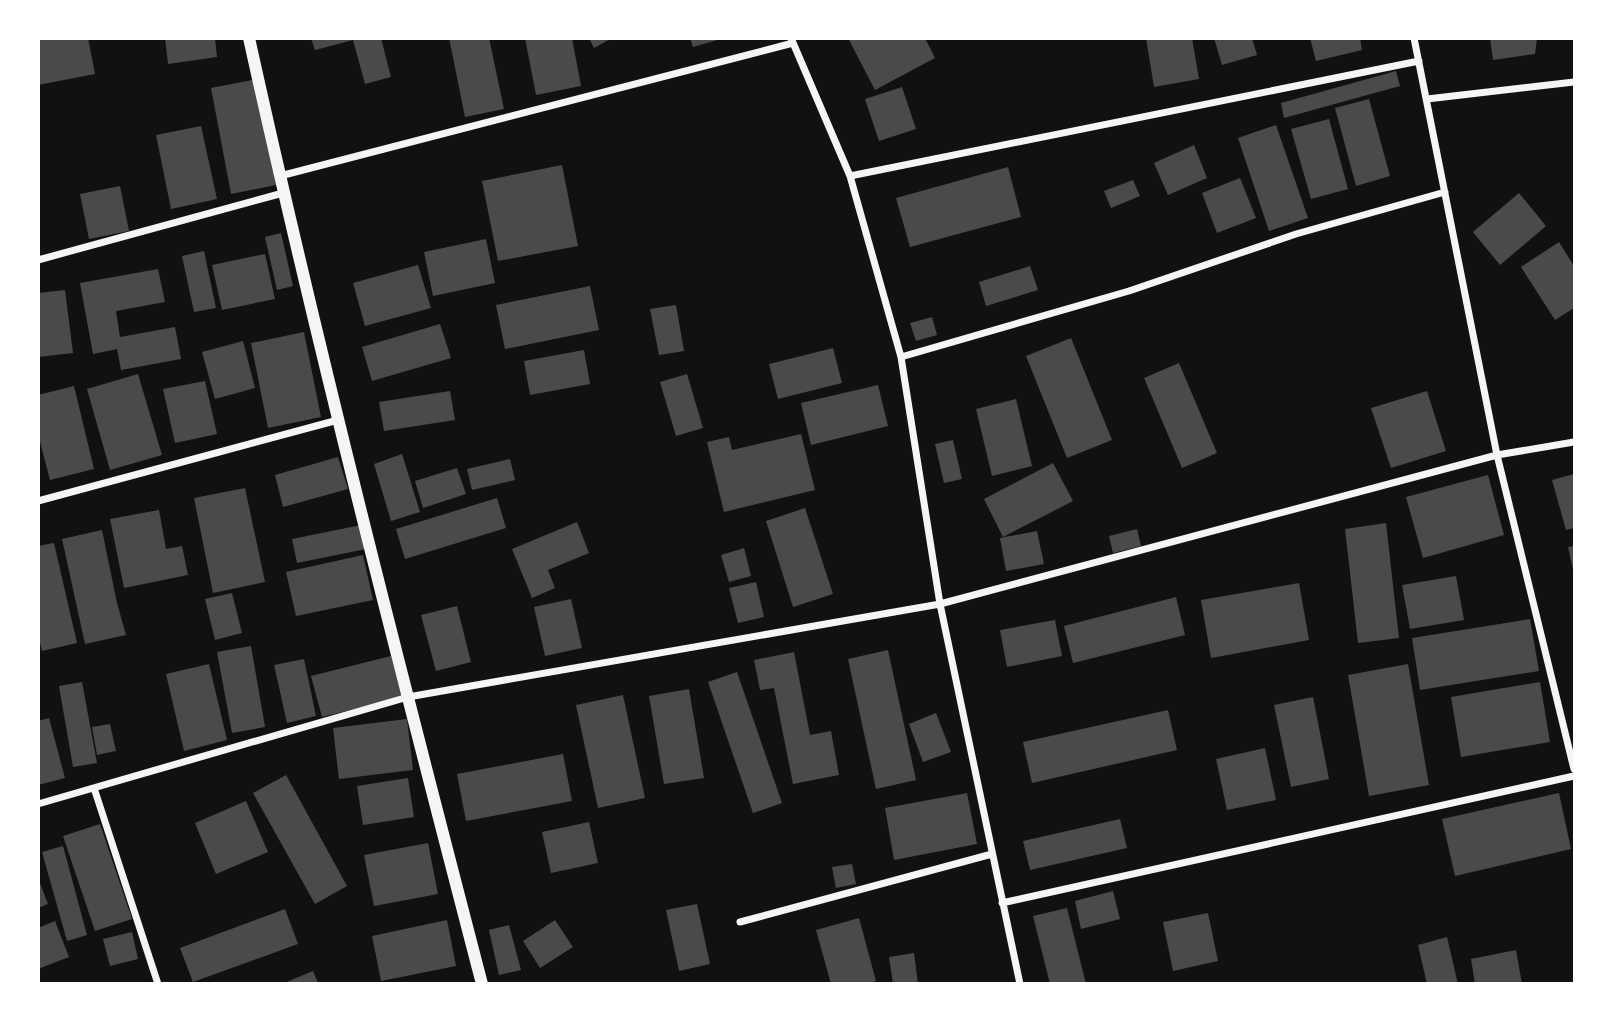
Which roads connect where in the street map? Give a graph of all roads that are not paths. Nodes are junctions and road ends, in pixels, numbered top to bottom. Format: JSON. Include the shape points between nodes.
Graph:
{"nodes":[{"id":1,"x":249,"y":38,"type":"edge"},
{"id":2,"x":1414,"y":38,"type":"edge"},
{"id":3,"x":792,"y":41,"type":"edge"},
{"id":4,"x":1419,"y":61,"type":"junction"},
{"id":5,"x":1574,"y":82,"type":"edge"},
{"id":6,"x":1427,"y":99,"type":"junction"},
{"id":7,"x":279,"y":176,"type":"junction"},
{"id":8,"x":850,"y":176,"type":"junction"},
{"id":9,"x":1445,"y":192,"type":"junction"},
{"id":10,"x":283,"y":193,"type":"junction"},
{"id":11,"x":38,"y":260,"type":"edge"},
{"id":12,"x":901,"y":356,"type":"junction"},
{"id":13,"x":338,"y":420,"type":"junction"},
{"id":14,"x":1574,"y":442,"type":"edge"},
{"id":15,"x":1497,"y":455,"type":"junction"},
{"id":16,"x":38,"y":501,"type":"edge"},
{"id":17,"x":940,"y":604,"type":"junction"},
{"id":18,"x":408,"y":697,"type":"junction"},
{"id":19,"x":1574,"y":769,"type":"edge"},
{"id":20,"x":1574,"y":776,"type":"edge"},
{"id":21,"x":94,"y":788,"type":"junction"},
{"id":22,"x":38,"y":804,"type":"edge"},
{"id":23,"x":992,"y":854,"type":"junction"},
{"id":24,"x":1002,"y":903,"type":"junction"},
{"id":25,"x":740,"y":922,"type":"dead end"},
{"id":26,"x":158,"y":984,"type":"edge"},
{"id":27,"x":482,"y":984,"type":"edge"},
{"id":28,"x":1020,"y":984,"type":"edge"}],
"edges":[{"from":1,"to":7,"type":"street"},
{"from":2,"to":4,"type":"street"},
{"from":3,"to":7,"type":"street"},
{"from":3,"to":8,"type":"street"},
{"from":4,"to":6,"type":"street"},
{"from":4,"to":8,"type":"street"},
{"from":5,"to":6,"type":"street"},
{"from":6,"to":9,"type":"street"},
{"from":7,"to":10,"type":"street"},
{"from":8,"to":12,"type":"street"},
{"from":9,"to":12,"type":"street","via":[[1296,234],[1129,291]]},
{"from":9,"to":15,"type":"street"},
{"from":10,"to":11,"type":"street"},
{"from":10,"to":13,"type":"street"},
{"from":12,"to":17,"type":"street"},
{"from":13,"to":16,"type":"street"},
{"from":13,"to":18,"type":"street"},
{"from":14,"to":15,"type":"street"},
{"from":15,"to":17,"type":"street"},
{"from":15,"to":19,"type":"street"},
{"from":17,"to":18,"type":"street"},
{"from":17,"to":23,"type":"street"},
{"from":18,"to":21,"type":"street"},
{"from":18,"to":27,"type":"street"},
{"from":20,"to":24,"type":"street"},
{"from":21,"to":22,"type":"street"},
{"from":21,"to":26,"type":"street"},
{"from":23,"to":24,"type":"street"},
{"from":23,"to":25,"type":"street"},
{"from":24,"to":28,"type":"street"}]}
